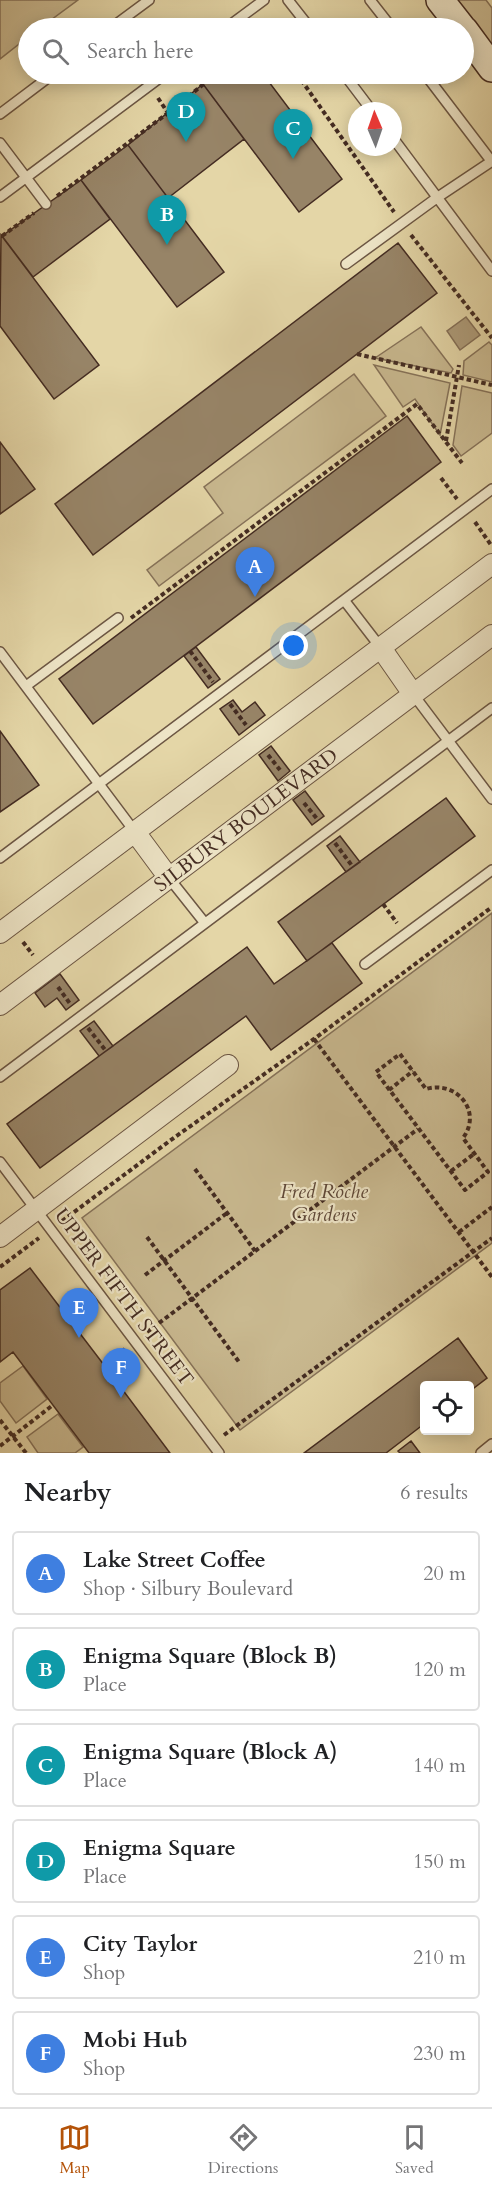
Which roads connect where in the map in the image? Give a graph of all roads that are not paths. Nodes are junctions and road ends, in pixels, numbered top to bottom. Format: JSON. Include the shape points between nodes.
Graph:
{"nodes":[{"id":1,"x":149,"y":0,"type":"edge"},
{"id":2,"x":264,"y":0,"type":"edge"},
{"id":3,"x":288,"y":0,"type":"edge"},
{"id":4,"x":370,"y":0,"type":"edge"},
{"id":5,"x":440,"y":0,"type":"edge"},
{"id":6,"x":125,"y":18,"type":"edge"},
{"id":7,"x":240,"y":18,"type":"edge"},
{"id":8,"x":302,"y":18,"type":"edge"},
{"id":9,"x":384,"y":18,"type":"edge"},
{"id":10,"x":454,"y":18,"type":"edge"},
{"id":11,"x":474,"y":44,"type":"edge"},
{"id":12,"x":492,"y":68,"type":"edge"},
{"id":13,"x":39,"y":84,"type":"edge"},
{"id":14,"x":152,"y":84,"type":"edge"},
{"id":15,"x":352,"y":84,"type":"edge"},
{"id":16,"x":433,"y":84,"type":"edge"},
{"id":17,"x":365,"y":102,"type":"edge"},
{"id":18,"x":0,"y":114,"type":"edge"},
{"id":19,"x":0,"y":143,"type":"edge"},
{"id":20,"x":402,"y":150,"type":"edge"},
{"id":21,"x":492,"y":162,"type":"edge"},
{"id":22,"x":26,"y":178,"type":"junction"},
{"id":23,"x":0,"y":197,"type":"edge"},
{"id":24,"x":438,"y":197,"type":"junction"},
{"id":25,"x":46,"y":204,"type":"road end"},
{"id":26,"x":346,"y":264,"type":"dead end"},
{"id":27,"x":492,"y":271,"type":"edge"},
{"id":28,"x":492,"y":489,"type":"edge"},
{"id":29,"x":492,"y":564,"type":"edge"},
{"id":30,"x":344,"y":600,"type":"junction"},
{"id":31,"x":118,"y":618,"type":"road end"},
{"id":32,"x":492,"y":635,"type":"edge"},
{"id":33,"x":381,"y":648,"type":"junction"},
{"id":34,"x":0,"y":652,"type":"edge"},
{"id":35,"x":26,"y":686,"type":"junction"},
{"id":36,"x":413,"y":694,"type":"junction"},
{"id":37,"x":492,"y":708,"type":"edge"},
{"id":38,"x":449,"y":742,"type":"junction"},
{"id":39,"x":99,"y":786,"type":"junction"},
{"id":40,"x":492,"y":799,"type":"edge"},
{"id":41,"x":135,"y":832,"type":"junction"},
{"id":42,"x":0,"y":858,"type":"edge"},
{"id":43,"x":492,"y":870,"type":"edge"},
{"id":44,"x":169,"y":878,"type":"junction"},
{"id":45,"x":204,"y":922,"type":"junction"},
{"id":46,"x":0,"y":933,"type":"edge"},
{"id":47,"x":365,"y":964,"type":"dead end"},
{"id":48,"x":0,"y":1005,"type":"edge"},
{"id":49,"x":228,"y":1065,"type":"dead end"},
{"id":50,"x":0,"y":1077,"type":"edge"},
{"id":51,"x":0,"y":1162,"type":"edge"},
{"id":52,"x":36,"y":1210,"type":"junction"},
{"id":53,"x":0,"y":1237,"type":"edge"},
{"id":54,"x":492,"y":1444,"type":"edge"},
{"id":55,"x":219,"y":1453,"type":"edge"},
{"id":56,"x":481,"y":1453,"type":"edge"}],
"edges":[{"from":1,"to":6,"type":"lane"},
{"from":2,"to":7,"type":"lane"},
{"from":3,"to":8,"type":"lane"},
{"from":4,"to":9,"type":"lane"},
{"from":5,"to":10,"type":"street"},
{"from":11,"to":12,"type":"street"},
{"from":13,"to":18,"type":"lane"},
{"from":14,"to":22,"type":"lane"},
{"from":15,"to":17,"type":"lane"},
{"from":16,"to":21,"type":"lane"},
{"from":19,"to":22,"type":"lane"},
{"from":20,"to":24,"type":"lane"},
{"from":21,"to":24,"type":"lane"},
{"from":22,"to":23,"type":"lane"},
{"from":22,"to":25,"type":"lane"},
{"from":24,"to":26,"type":"lane"},
{"from":24,"to":27,"type":"lane"},
{"from":28,"to":30,"type":"lane"},
{"from":29,"to":33,"type":"street"},
{"from":30,"to":33,"type":"lane"},
{"from":30,"to":39,"type":"lane"},
{"from":31,"to":35,"type":"lane"},
{"from":32,"to":36,"type":"street","name":"SILBURY BOULEVARD"},
{"from":33,"to":36,"type":"street"},
{"from":33,"to":41,"type":"street"},
{"from":34,"to":35,"type":"lane"},
{"from":35,"to":39,"type":"lane"},
{"from":36,"to":38,"type":"lane"},
{"from":36,"to":44,"type":"street","name":"SILBURY BOULEVARD"},
{"from":37,"to":38,"type":"lane"},
{"from":38,"to":40,"type":"lane"},
{"from":38,"to":45,"type":"lane"},
{"from":39,"to":41,"type":"lane"},
{"from":39,"to":42,"type":"lane"},
{"from":41,"to":44,"type":"street"},
{"from":41,"to":46,"type":"street"},
{"from":43,"to":47,"type":"lane"},
{"from":44,"to":45,"type":"lane"},
{"from":44,"to":48,"type":"street","name":"SILBURY BOULEVARD"},
{"from":45,"to":50,"type":"lane"},
{"from":49,"to":52,"type":"street"},
{"from":51,"to":52,"type":"lane","name":"UPPER FIFTH STREET"},
{"from":52,"to":53,"type":"street"},
{"from":52,"to":55,"type":"lane","name":"UPPER FIFTH STREET"},
{"from":54,"to":56,"type":"lane"}]}
